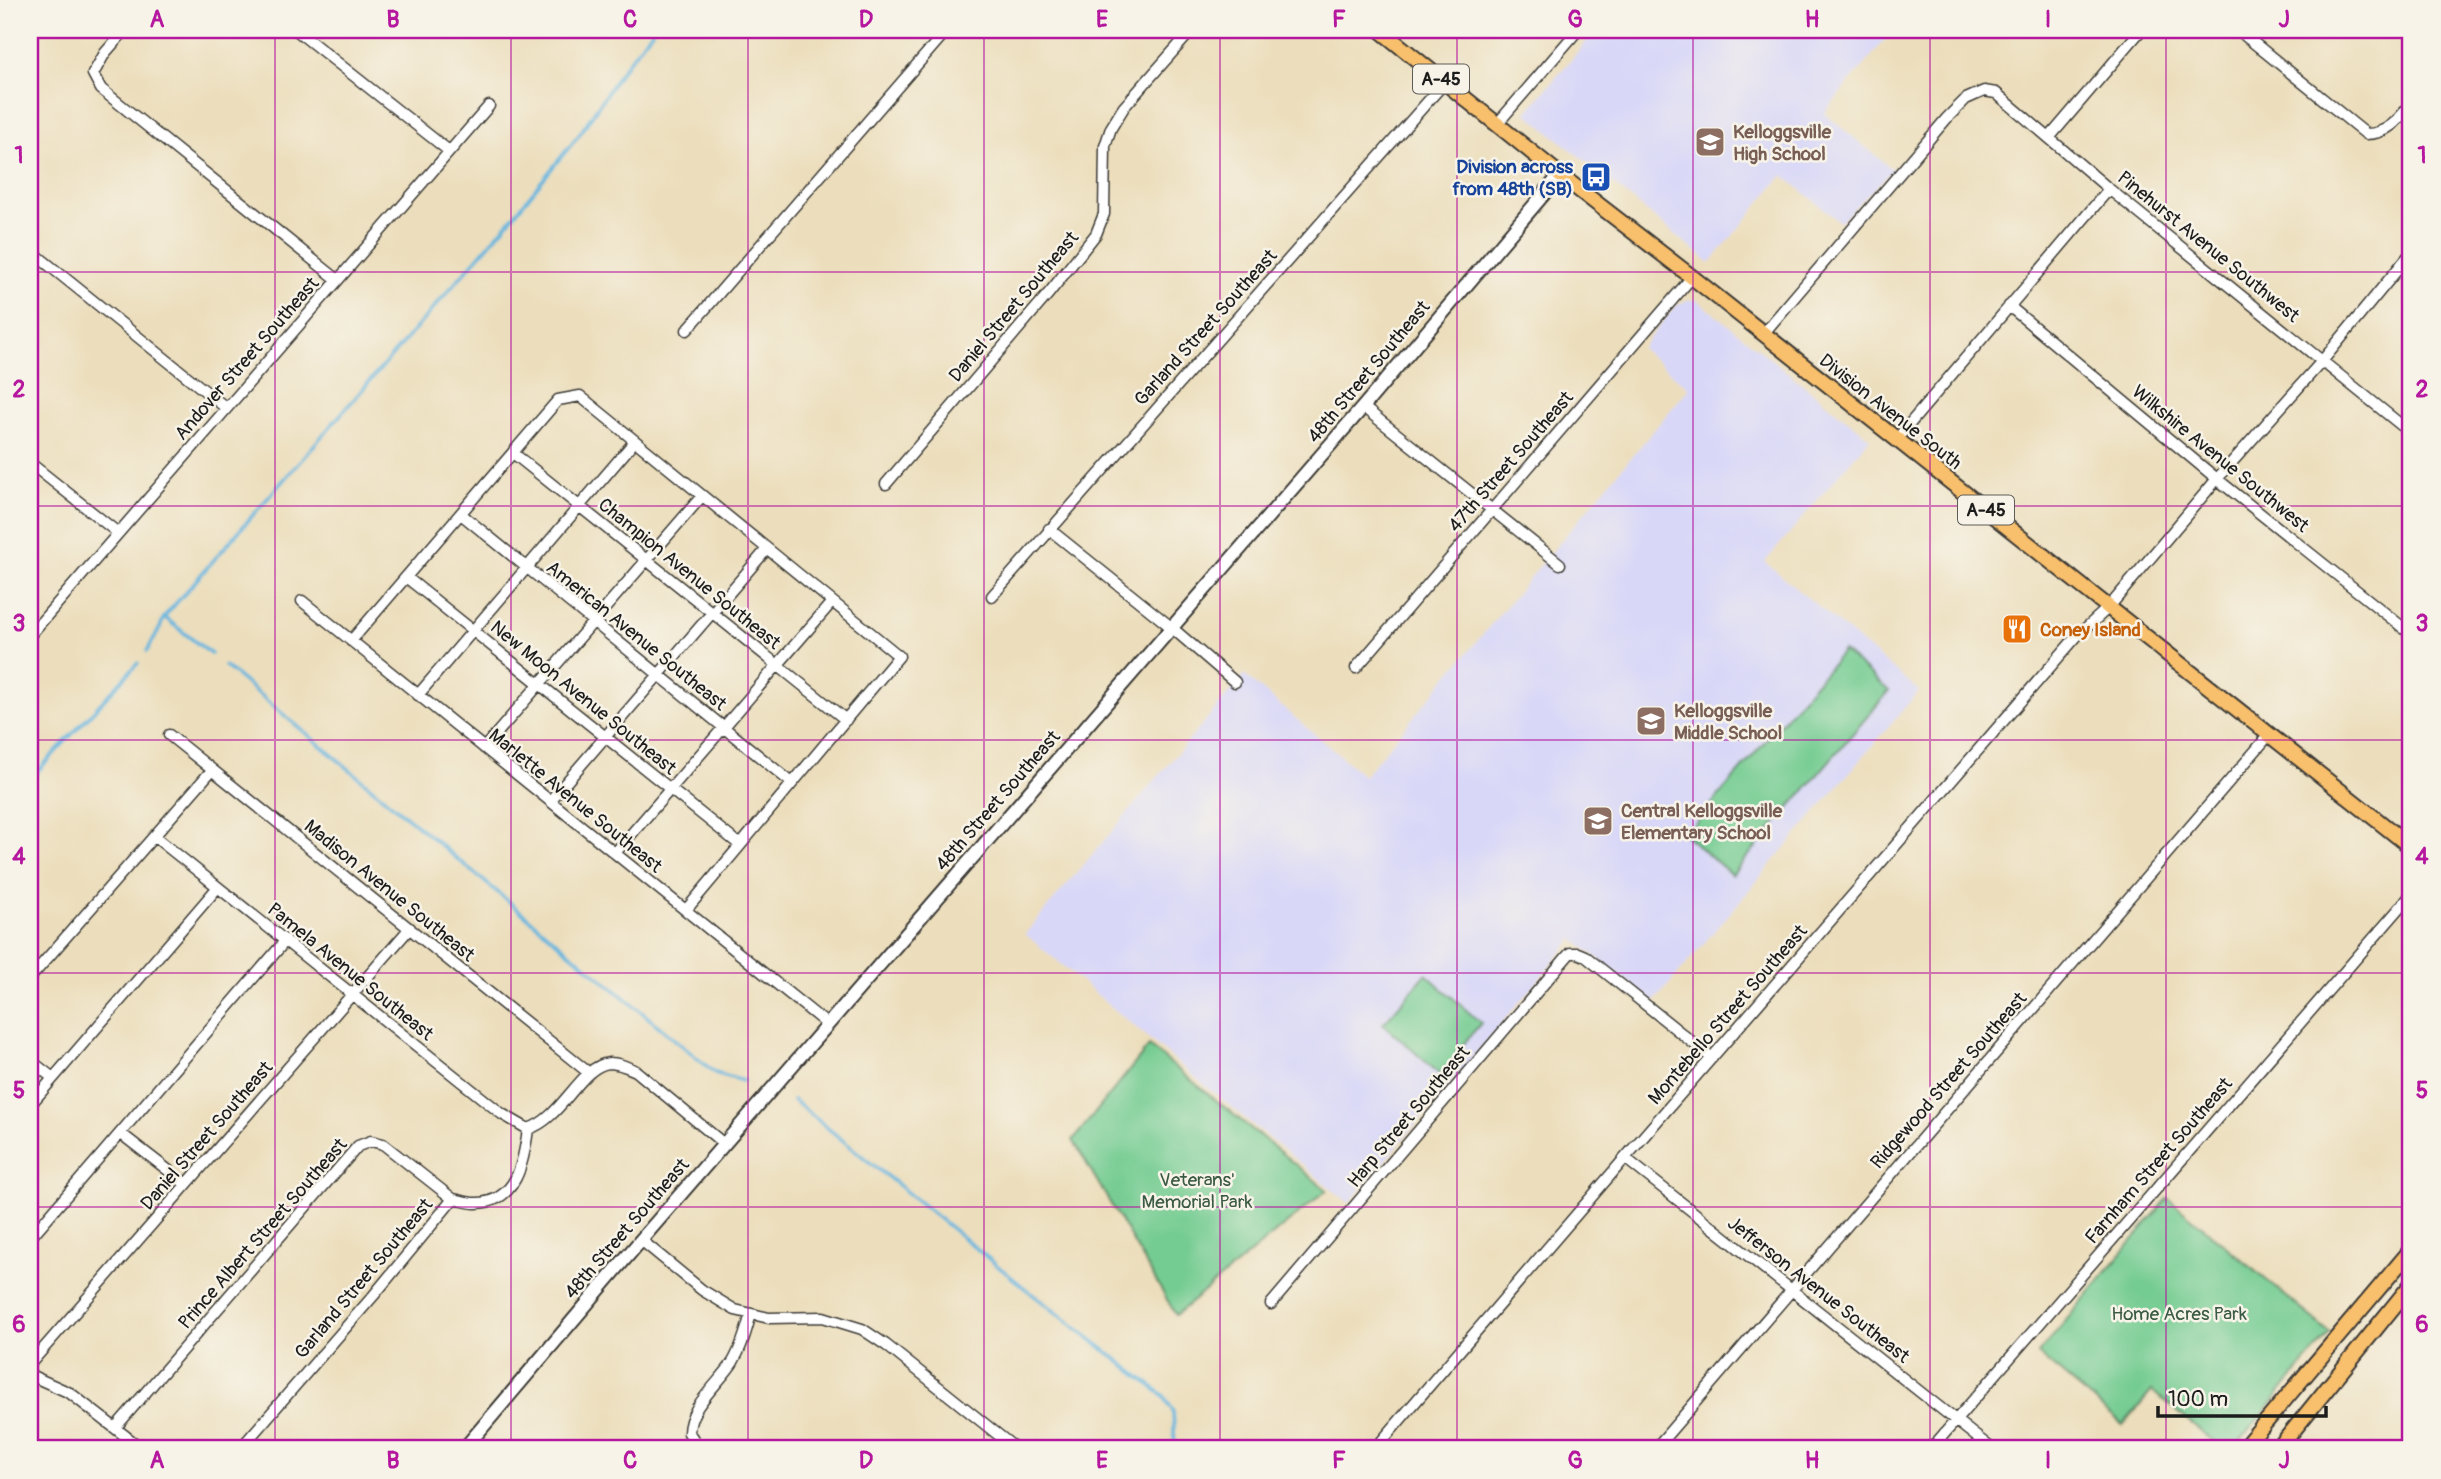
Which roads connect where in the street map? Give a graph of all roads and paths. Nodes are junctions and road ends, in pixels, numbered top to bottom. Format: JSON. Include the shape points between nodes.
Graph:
{"nodes":[{"id":1,"x":125,"y":30,"type":"edge"},
{"id":2,"x":296,"y":30,"type":"edge"},
{"id":3,"x":947,"y":30,"type":"edge"},
{"id":4,"x":1192,"y":30,"type":"edge"},
{"id":5,"x":1380,"y":30,"type":"edge"},
{"id":6,"x":1578,"y":30,"type":"edge"},
{"id":7,"x":2141,"y":30,"type":"edge"},
{"id":8,"x":2245,"y":32,"type":"edge"},
{"id":9,"x":1445,"y":82,"type":"junction"},
{"id":10,"x":2411,"y":104,"type":"edge"},
{"id":11,"x":489,"y":106,"type":"dead end"},
{"id":12,"x":1498,"y":123,"type":"junction"},
{"id":13,"x":2049,"y":138,"type":"junction"},
{"id":14,"x":449,"y":151,"type":"junction"},
{"id":15,"x":1560,"y":175,"type":"junction"},
{"id":16,"x":2109,"y":189,"type":"junction"},
{"id":17,"x":30,"y":250,"type":"edge"},
{"id":18,"x":2411,"y":253,"type":"edge"},
{"id":19,"x":1692,"y":276,"type":"junction"},
{"id":20,"x":338,"y":280,"type":"junction"},
{"id":21,"x":2009,"y":306,"type":"junction"},
{"id":22,"x":687,"y":330,"type":"dead end"},
{"id":23,"x":1763,"y":334,"type":"junction"},
{"id":24,"x":2323,"y":360,"type":"junction"},
{"id":25,"x":225,"y":407,"type":"junction"},
{"id":26,"x":1363,"y":407,"type":"junction"},
{"id":27,"x":2411,"y":433,"type":"edge"},
{"id":28,"x":1896,"y":440,"type":"junction"},
{"id":29,"x":635,"y":441,"type":"junction"},
{"id":30,"x":513,"y":453,"type":"junction"},
{"id":31,"x":30,"y":463,"type":"edge"},
{"id":32,"x":2217,"y":479,"type":"junction"},
{"id":33,"x":886,"y":484,"type":"dead end"},
{"id":34,"x":702,"y":496,"type":"junction"},
{"id":35,"x":579,"y":506,"type":"junction"},
{"id":36,"x":1492,"y":509,"type":"junction"},
{"id":37,"x":460,"y":514,"type":"junction"},
{"id":38,"x":1049,"y":529,"type":"junction"},
{"id":39,"x":118,"y":533,"type":"junction"},
{"id":40,"x":768,"y":549,"type":"junction"},
{"id":41,"x":646,"y":560,"type":"junction"},
{"id":42,"x":1560,"y":564,"type":"dead end"},
{"id":43,"x":527,"y":568,"type":"junction"},
{"id":44,"x":406,"y":578,"type":"junction"},
{"id":45,"x":992,"y":596,"type":"dead end"},
{"id":46,"x":302,"y":601,"type":"dead end"},
{"id":47,"x":832,"y":602,"type":"junction"},
{"id":48,"x":2109,"y":607,"type":"junction"},
{"id":49,"x":713,"y":613,"type":"junction"},
{"id":50,"x":593,"y":621,"type":"junction"},
{"id":51,"x":1171,"y":627,"type":"junction"},
{"id":52,"x":472,"y":631,"type":"junction"},
{"id":53,"x":2411,"y":634,"type":"edge"},
{"id":54,"x":30,"y":635,"type":"edge"},
{"id":55,"x":351,"y":641,"type":"junction"},
{"id":56,"x":777,"y":665,"type":"junction"},
{"id":57,"x":1356,"y":668,"type":"dead end"},
{"id":58,"x":659,"y":675,"type":"junction"},
{"id":59,"x":1235,"y":682,"type":"dead end"},
{"id":60,"x":539,"y":684,"type":"junction"},
{"id":61,"x":418,"y":695,"type":"junction"},
{"id":62,"x":845,"y":720,"type":"junction"},
{"id":63,"x":723,"y":727,"type":"junction"},
{"id":64,"x":169,"y":735,"type":"dead end"},
{"id":65,"x":2269,"y":735,"type":"junction"},
{"id":66,"x":606,"y":737,"type":"junction"},
{"id":67,"x":484,"y":748,"type":"junction"},
{"id":68,"x":212,"y":770,"type":"junction"},
{"id":69,"x":792,"y":783,"type":"junction"},
{"id":70,"x":670,"y":789,"type":"junction"},
{"id":71,"x":550,"y":801,"type":"junction"},
{"id":72,"x":154,"y":836,"type":"junction"},
{"id":73,"x":740,"y":845,"type":"junction"},
{"id":74,"x":2411,"y":847,"type":"edge"},
{"id":75,"x":615,"y":853,"type":"junction"},
{"id":76,"x":218,"y":887,"type":"junction"},
{"id":77,"x":2411,"y":895,"type":"edge"},
{"id":78,"x":685,"y":910,"type":"junction"},
{"id":79,"x":410,"y":928,"type":"junction"},
{"id":80,"x":286,"y":940,"type":"junction"},
{"id":81,"x":30,"y":978,"type":"edge"},
{"id":82,"x":353,"y":995,"type":"junction"},
{"id":83,"x":828,"y":1025,"type":"junction"},
{"id":84,"x":1712,"y":1058,"type":"junction"},
{"id":85,"x":30,"y":1060,"type":"edge"},
{"id":86,"x":589,"y":1073,"type":"junction"},
{"id":87,"x":52,"y":1078,"type":"junction"},
{"id":88,"x":30,"y":1105,"type":"edge"},
{"id":89,"x":528,"y":1129,"type":"junction"},
{"id":90,"x":120,"y":1133,"type":"junction"},
{"id":91,"x":724,"y":1144,"type":"junction"},
{"id":92,"x":1625,"y":1158,"type":"junction"},
{"id":93,"x":186,"y":1184,"type":"junction"},
{"id":94,"x":453,"y":1199,"type":"junction"},
{"id":95,"x":30,"y":1238,"type":"edge"},
{"id":96,"x":641,"y":1240,"type":"junction"},
{"id":97,"x":2411,"y":1251,"type":"edge"},
{"id":98,"x":2411,"y":1285,"type":"edge"},
{"id":99,"x":1793,"y":1290,"type":"junction"},
{"id":100,"x":1271,"y":1304,"type":"dead end"},
{"id":101,"x":751,"y":1314,"type":"junction"},
{"id":102,"x":30,"y":1364,"type":"edge"},
{"id":103,"x":30,"y":1375,"type":"edge"},
{"id":104,"x":1956,"y":1420,"type":"junction"},
{"id":105,"x":115,"y":1428,"type":"junction"},
{"id":106,"x":473,"y":1446,"type":"edge"},
{"id":107,"x":142,"y":1449,"type":"edge"},
{"id":108,"x":240,"y":1449,"type":"edge"},
{"id":109,"x":700,"y":1449,"type":"edge"},
{"id":110,"x":1016,"y":1449,"type":"edge"},
{"id":111,"x":1375,"y":1449,"type":"edge"},
{"id":112,"x":1655,"y":1449,"type":"edge"},
{"id":113,"x":1931,"y":1449,"type":"edge"},
{"id":114,"x":1992,"y":1449,"type":"edge"},
{"id":115,"x":2242,"y":1449,"type":"edge"},
{"id":116,"x":2278,"y":1449,"type":"edge"}],
"edges":[{"from":1,"to":20,"type":"street","via":[[93,74],[101,89]]},
{"from":2,"to":14,"type":"street"},
{"from":3,"to":22,"type":"street"},
{"from":4,"to":33,"type":"street","name":"Daniel Street Southeast","via":[[1111,128],[1105,146],[1104,214],[1096,234]]},
{"from":5,"to":9,"type":"main road","name":"Division Avenue South","number":"A-45"},
{"from":6,"to":12,"type":"street"},
{"from":7,"to":13,"type":"street"},
{"from":8,"to":10,"type":"street","via":[[2366,134],[2388,129]]},
{"from":9,"to":12,"type":"main road","name":"Division Avenue South","number":"A-45"},
{"from":9,"to":38,"type":"street","name":"Garland Street Southeast"},
{"from":11,"to":14,"type":"street","name":"Andover Street Southeast"},
{"from":12,"to":15,"type":"main road","name":"Division Avenue South","number":"A-45"},
{"from":13,"to":16,"type":"street","name":"Pinehurst Avenue Southwest"},
{"from":13,"to":23,"type":"street","name":"Pinehurst Avenue Southwest","via":[[1996,93],[1984,91],[1966,99]]},
{"from":14,"to":20,"type":"street","name":"Andover Street Southeast"},
{"from":15,"to":19,"type":"main road","name":"Division Avenue South","number":"A-45"},
{"from":15,"to":26,"type":"street","name":"48th Street Southeast"},
{"from":16,"to":21,"type":"street"},
{"from":16,"to":24,"type":"street","name":"Pinehurst Avenue Southwest"},
{"from":17,"to":25,"type":"street"},
{"from":18,"to":24,"type":"street","name":"Montebello Street Southeast"},
{"from":19,"to":23,"type":"main road","name":"Division Avenue South","number":"A-45"},
{"from":19,"to":36,"type":"street","name":"47th Street Southeast"},
{"from":20,"to":25,"type":"street","name":"Andover Street Southeast"},
{"from":21,"to":28,"type":"street"},
{"from":21,"to":32,"type":"street","name":"Wilkshire Avenue Southwest"},
{"from":23,"to":28,"type":"main road","name":"Division Avenue South","number":"A-45"},
{"from":24,"to":27,"type":"street","name":"Pinehurst Avenue Southwest"},
{"from":24,"to":32,"type":"street","name":"Montebello Street Southeast"},
{"from":25,"to":39,"type":"street","name":"Andover Street Southeast"},
{"from":26,"to":36,"type":"street"},
{"from":26,"to":51,"type":"street","name":"48th Street Southeast"},
{"from":28,"to":48,"type":"main road","name":"Division Avenue South","number":"A-45"},
{"from":29,"to":30,"type":"street","via":[[580,396],[558,400]]},
{"from":29,"to":34,"type":"street"},
{"from":29,"to":35,"type":"street"},
{"from":30,"to":35,"type":"street","name":"Champion Avenue Southeast"},
{"from":30,"to":37,"type":"street"},
{"from":31,"to":39,"type":"street"},
{"from":32,"to":48,"type":"street","name":"Montebello Street Southeast"},
{"from":32,"to":53,"type":"street","name":"Wilkshire Avenue Southwest"},
{"from":34,"to":40,"type":"street"},
{"from":34,"to":41,"type":"street"},
{"from":35,"to":41,"type":"street","name":"Champion Avenue Southeast"},
{"from":35,"to":43,"type":"street"},
{"from":36,"to":42,"type":"street"},
{"from":36,"to":57,"type":"street","name":"47th Street Southeast"},
{"from":37,"to":43,"type":"street","name":"American Avenue Southeast"},
{"from":37,"to":44,"type":"street"},
{"from":38,"to":45,"type":"street","name":"Garland Street Southeast"},
{"from":38,"to":51,"type":"street"},
{"from":39,"to":54,"type":"street","name":"Andover Street Southeast"},
{"from":40,"to":47,"type":"street"},
{"from":40,"to":49,"type":"street"},
{"from":41,"to":49,"type":"street","name":"Champion Avenue Southeast"},
{"from":41,"to":50,"type":"street"},
{"from":43,"to":50,"type":"street","name":"American Avenue Southeast"},
{"from":43,"to":52,"type":"street"},
{"from":44,"to":52,"type":"street","name":"New Moon Avenue Southeast"},
{"from":44,"to":55,"type":"street"},
{"from":46,"to":55,"type":"street","name":"Marlette Avenue Southeast"},
{"from":47,"to":56,"type":"street"},
{"from":47,"to":62,"type":"street","via":[[899,656]]},
{"from":48,"to":65,"type":"main road","name":"Division Avenue South","number":"A-45"},
{"from":48,"to":84,"type":"street","name":"Montebello Street Southeast","via":[[2077,637]]},
{"from":49,"to":56,"type":"street","name":"Champion Avenue Southeast"},
{"from":49,"to":58,"type":"street"},
{"from":50,"to":58,"type":"street","name":"American Avenue Southeast"},
{"from":50,"to":60,"type":"street"},
{"from":51,"to":59,"type":"street"},
{"from":51,"to":83,"type":"street","name":"48th Street Southeast"},
{"from":52,"to":60,"type":"street","name":"New Moon Avenue Southeast"},
{"from":52,"to":61,"type":"street"},
{"from":55,"to":61,"type":"street","name":"Marlette Avenue Southeast"},
{"from":56,"to":62,"type":"street","name":"Champion Avenue Southeast"},
{"from":56,"to":63,"type":"street"},
{"from":58,"to":63,"type":"street","name":"American Avenue Southeast"},
{"from":58,"to":66,"type":"street"},
{"from":60,"to":66,"type":"street","name":"New Moon Avenue Southeast"},
{"from":60,"to":67,"type":"street"},
{"from":61,"to":67,"type":"street","name":"Marlette Avenue Southeast"},
{"from":62,"to":69,"type":"street"},
{"from":63,"to":69,"type":"street","name":"American Avenue Southeast"},
{"from":63,"to":70,"type":"street"},
{"from":64,"to":68,"type":"street","name":"Madison Avenue Southeast"},
{"from":65,"to":74,"type":"main road","name":"Division Avenue South","number":"A-45"},
{"from":65,"to":99,"type":"street","name":"Ridgewood Street Southeast"},
{"from":66,"to":70,"type":"street","name":"New Moon Avenue Southeast"},
{"from":66,"to":71,"type":"street"},
{"from":67,"to":71,"type":"street","name":"Marlette Avenue Southeast"},
{"from":68,"to":72,"type":"street"},
{"from":68,"to":79,"type":"street","name":"Madison Avenue Southeast"},
{"from":69,"to":73,"type":"street"},
{"from":70,"to":73,"type":"street","name":"New Moon Avenue Southeast"},
{"from":70,"to":75,"type":"street"},
{"from":71,"to":75,"type":"street","name":"Marlette Avenue Southeast"},
{"from":72,"to":76,"type":"street","name":"Pamela Avenue Southeast"},
{"from":72,"to":81,"type":"street"},
{"from":73,"to":78,"type":"street"},
{"from":75,"to":78,"type":"street","name":"Marlette Avenue Southeast"},
{"from":76,"to":80,"type":"street","name":"Pamela Avenue Southeast"},
{"from":76,"to":87,"type":"street"},
{"from":77,"to":104,"type":"street","name":"Farnham Street Southeast"},
{"from":78,"to":83,"type":"street","name":"Marlette Avenue Southeast"},
{"from":79,"to":82,"type":"street","name":"Daniel Street Southeast"},
{"from":79,"to":86,"type":"street","name":"Madison Avenue Southeast"},
{"from":80,"to":82,"type":"street","name":"Pamela Avenue Southeast"},
{"from":80,"to":90,"type":"street"},
{"from":82,"to":89,"type":"street","name":"Pamela Avenue Southeast","via":[[502,1114]]},
{"from":82,"to":93,"type":"street","name":"Daniel Street Southeast"},
{"from":83,"to":91,"type":"street","name":"48th Street Southeast"},
{"from":84,"to":92,"type":"street","name":"Montebello Street Southeast"},
{"from":84,"to":100,"type":"street","name":"Harp Street Southeast","via":[[1585,956],[1573,953]]},
{"from":85,"to":87,"type":"street"},
{"from":86,"to":89,"type":"street","via":[[548,1118]]},
{"from":86,"to":91,"type":"street","via":[[612,1063],[636,1071]]},
{"from":87,"to":88,"type":"street"},
{"from":89,"to":94,"type":"street","name":"Garland Street Southeast","via":[[520,1173],[511,1186],[497,1197],[477,1203]]},
{"from":90,"to":93,"type":"street"},
{"from":90,"to":95,"type":"street"},
{"from":91,"to":96,"type":"street","name":"48th Street Southeast"},
{"from":92,"to":99,"type":"street","name":"Jefferson Avenue Southeast"},
{"from":92,"to":111,"type":"street","name":"Montebello Street Southeast"},
{"from":93,"to":102,"type":"street","name":"Daniel Street Southeast"},
{"from":94,"to":105,"type":"street","name":"Prince Albert Street Southeast","via":[[383,1144],[371,1141],[358,1146]]},
{"from":94,"to":108,"type":"street","name":"Garland Street Southeast"},
{"from":96,"to":101,"type":"street","via":[[713,1298]]},
{"from":96,"to":106,"type":"street","name":"48th Street Southeast"},
{"from":97,"to":115,"type":"main road"},
{"from":98,"to":116,"type":"main road"},
{"from":99,"to":104,"type":"street","name":"Jefferson Avenue Southeast"},
{"from":99,"to":112,"type":"street","name":"Ridgewood Street Southeast"},
{"from":101,"to":109,"type":"street","via":[[733,1362],[691,1417],[689,1433]]},
{"from":101,"to":110,"type":"street","via":[[787,1320],[823,1317],[862,1329]]},
{"from":103,"to":105,"type":"street","via":[[69,1393]]},
{"from":104,"to":113,"type":"street","name":"Farnham Street Southeast"},
{"from":104,"to":114,"type":"street","name":"Jefferson Avenue Southeast"},
{"from":105,"to":107,"type":"street"}]}
